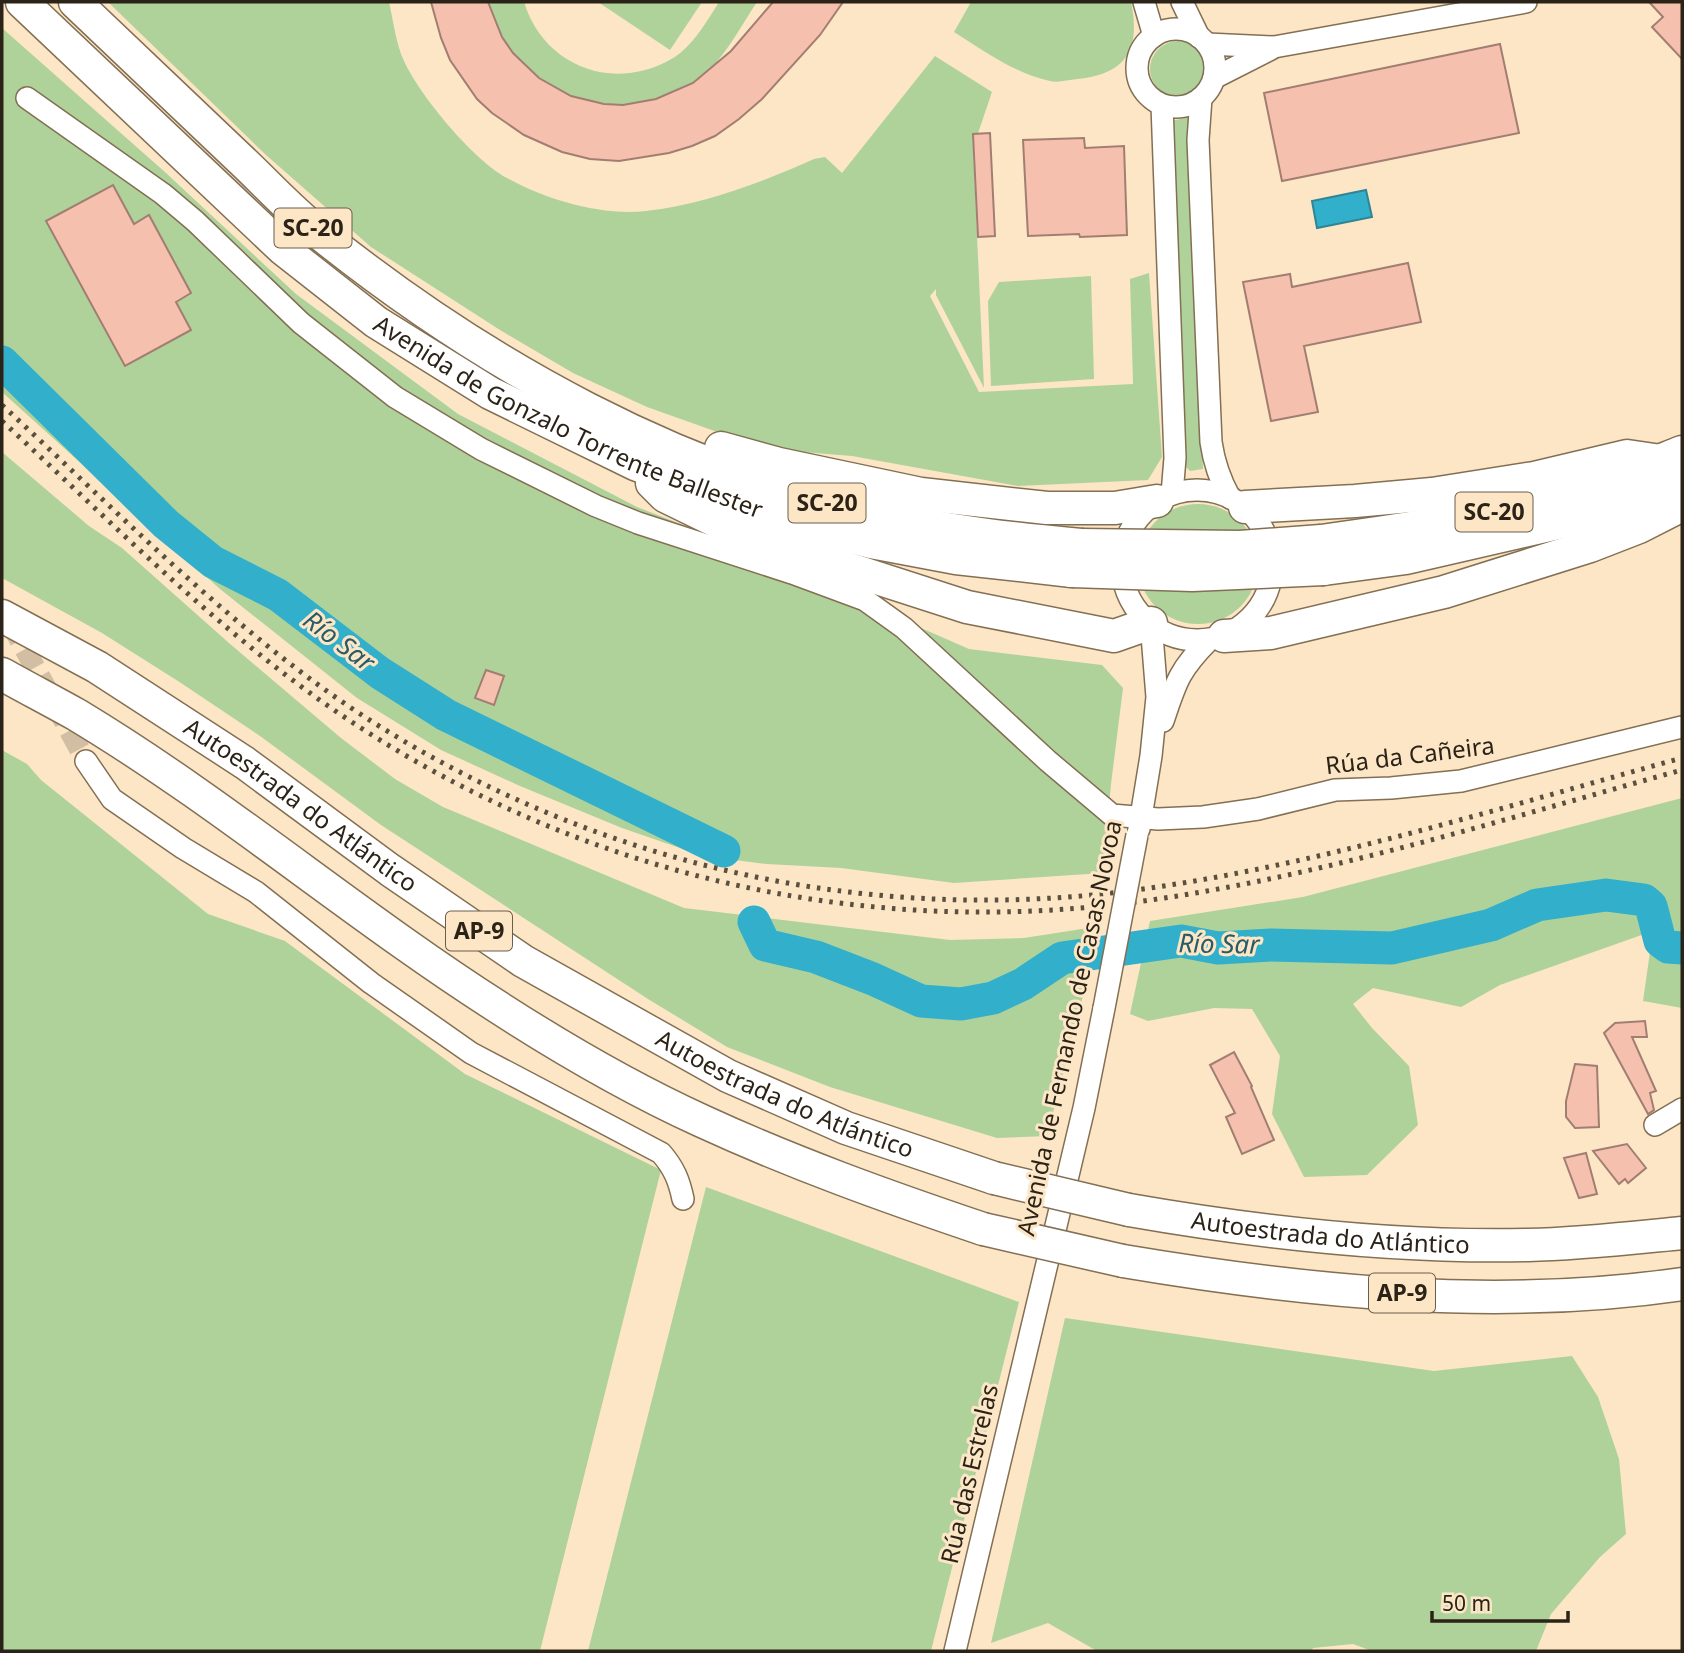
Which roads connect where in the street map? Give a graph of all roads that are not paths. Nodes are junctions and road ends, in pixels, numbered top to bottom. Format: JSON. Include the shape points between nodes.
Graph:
{"nodes":[{"id":1,"x":22,"y":2,"type":"edge"},
{"id":2,"x":75,"y":2,"type":"edge"},
{"id":3,"x":1144,"y":2,"type":"edge"},
{"id":4,"x":1182,"y":2,"type":"edge"},
{"id":5,"x":1526,"y":2,"type":"edge"},
{"id":6,"x":1154,"y":36,"type":"junction"},
{"id":7,"x":1203,"y":40,"type":"junction"},
{"id":8,"x":1275,"y":47,"type":"junction"},
{"id":9,"x":1214,"y":78,"type":"junction"},
{"id":10,"x":27,"y":98,"type":"dead end"},
{"id":11,"x":1201,"y":98,"type":"junction"},
{"id":12,"x":1162,"y":105,"type":"junction"},
{"id":13,"x":587,"y":410,"type":"junction"},
{"id":14,"x":635,"y":464,"type":"junction"},
{"id":15,"x":1675,"y":465,"type":"edge"},
{"id":16,"x":1165,"y":497,"type":"junction"},
{"id":17,"x":1238,"y":502,"type":"junction"},
{"id":18,"x":1682,"y":505,"type":"edge"},
{"id":19,"x":1619,"y":509,"type":"junction"},
{"id":20,"x":1322,"y":555,"type":"junction"},
{"id":21,"x":1077,"y":558,"type":"junction"},
{"id":22,"x":2,"y":616,"type":"edge"},
{"id":23,"x":1151,"y":623,"type":"junction"},
{"id":24,"x":1216,"y":638,"type":"junction"},
{"id":25,"x":2,"y":674,"type":"edge"},
{"id":26,"x":1682,"y":727,"type":"edge"},
{"id":27,"x":1151,"y":756,"type":"junction"},
{"id":28,"x":86,"y":761,"type":"tunnel mouth"},
{"id":29,"x":1139,"y":827,"type":"junction"},
{"id":30,"x":1682,"y":1109,"type":"edge"},
{"id":31,"x":1655,"y":1125,"type":"dead end"},
{"id":32,"x":683,"y":1199,"type":"dead end"},
{"id":33,"x":1682,"y":1233,"type":"edge"},
{"id":34,"x":1682,"y":1284,"type":"edge"},
{"id":35,"x":1036,"y":1309,"type":"joint"},
{"id":36,"x":955,"y":1651,"type":"edge"}],
"edges":[{"from":1,"to":14,"type":"highway","name":"Avenida de Gonzalo Torrente Ballester","number":"SC-20","via":[[283,249],[376,322],[490,393]]},
{"from":2,"to":13,"type":"highway","name":"Avenida de Gonzalo Torrente Ballester","number":"SC-20","via":[[317,231],[448,329]]},
{"from":3,"to":6,"type":"street"},
{"from":4,"to":7,"type":"street"},
{"from":5,"to":8,"type":"street"},
{"from":6,"to":7,"type":"street","via":[[1176,29]]},
{"from":6,"to":12,"type":"street","via":[[1138,57],[1137,71],[1143,90]]},
{"from":7,"to":8,"type":"street"},
{"from":7,"to":9,"type":"street","via":[[1215,66]]},
{"from":8,"to":9,"type":"street"},
{"from":9,"to":11,"type":"street"},
{"from":10,"to":29,"type":"street","name":"Rúa da Cañeira","via":[[163,194],[301,323],[394,397],[481,450],[596,506],[865,600],[904,628],[1112,816]]},
{"from":11,"to":12,"type":"street","via":[[1182,107]]},
{"from":11,"to":17,"type":"street","name":"Avenida de Fernando de Casas Novoa","via":[[1198,140],[1211,442],[1221,481]]},
{"from":12,"to":16,"type":"street","via":[[1175,458]]},
{"from":13,"to":16,"type":"highway","via":[[779,464],[921,494],[1047,508],[1115,509]]},
{"from":13,"to":21,"type":"highway","name":"Avenida de Gonzalo Torrente Ballester","number":"SC-20","via":[[720,468],[801,496]]},
{"from":14,"to":21,"type":"highway","name":"Avenida de Gonzalo Torrente Ballester","number":"SC-20","via":[[777,517],[871,542],[956,558]]},
{"from":14,"to":23,"type":"highway","via":[[665,496],[747,536],[967,607],[1114,636]]},
{"from":15,"to":17,"type":"highway","via":[[1627,456],[1534,478],[1432,494],[1355,501]]},
{"from":15,"to":19,"type":"highway","name":"Avenida de Gonzalo Torrente Ballester","number":"SC-20"},
{"from":15,"to":20,"type":"highway","name":"Avenida de Gonzalo Torrente Ballester","number":"SC-20"},
{"from":16,"to":17,"type":"street","via":[[1202,490]]},
{"from":16,"to":23,"type":"street","via":[[1138,517],[1126,539],[1122,564],[1125,589]]},
{"from":17,"to":24,"type":"street","name":"Avenida de Fernando de Casas Novoa","via":[[1260,523],[1273,566],[1259,609],[1243,625]]},
{"from":18,"to":19,"type":"highway"},
{"from":18,"to":24,"type":"highway","via":[[1590,546],[1444,592],[1271,633]]},
{"from":19,"to":20,"type":"highway","name":"Avenida de Gonzalo Torrente Ballester","number":"SC-20","via":[[1406,558]]},
{"from":20,"to":21,"type":"highway","name":"Avenida de Gonzalo Torrente Ballester","number":"SC-20","bridge":true,"via":[[1192,575]]},
{"from":22,"to":33,"type":"highway","name":"Autoestrada do Atlántico","number":"AP-9","bridge":true,"via":[[96,667],[246,763],[523,961],[728,1076],[846,1128],[994,1178],[1129,1210],[1265,1232],[1430,1244],[1528,1245]]},
{"from":23,"to":24,"type":"street","via":[[1173,636]]},
{"from":23,"to":27,"type":"street","name":"Avenida de Fernando de Casas Novoa","via":[[1157,678]]},
{"from":24,"to":27,"type":"street","name":"Avenida de Fernando de Casas Novoa","via":[[1188,660],[1177,678]]},
{"from":25,"to":34,"type":"highway","name":"Autoestrada do Atlántico","number":"AP-9","bridge":true,"via":[[99,730],[218,808],[351,907],[499,1008],[701,1121],[854,1184],[983,1229],[1123,1261],[1230,1279],[1466,1297]]},
{"from":26,"to":29,"type":"street","name":"Rúa da Cañeira","via":[[1461,781],[1335,790]]},
{"from":27,"to":29,"type":"street","name":"Avenida de Fernando de Casas Novoa"},
{"from":28,"to":32,"type":"street","via":[[112,799],[256,892],[371,984],[471,1053],[661,1153],[679,1179]]},
{"from":29,"to":35,"type":"street","name":"Avenida de Fernando de Casas Novoa","bridge":true,"via":[[1084,1108]]},
{"from":30,"to":31,"type":"street"},
{"from":35,"to":36,"type":"street","name":"Rúa das Estrelas"}]}
